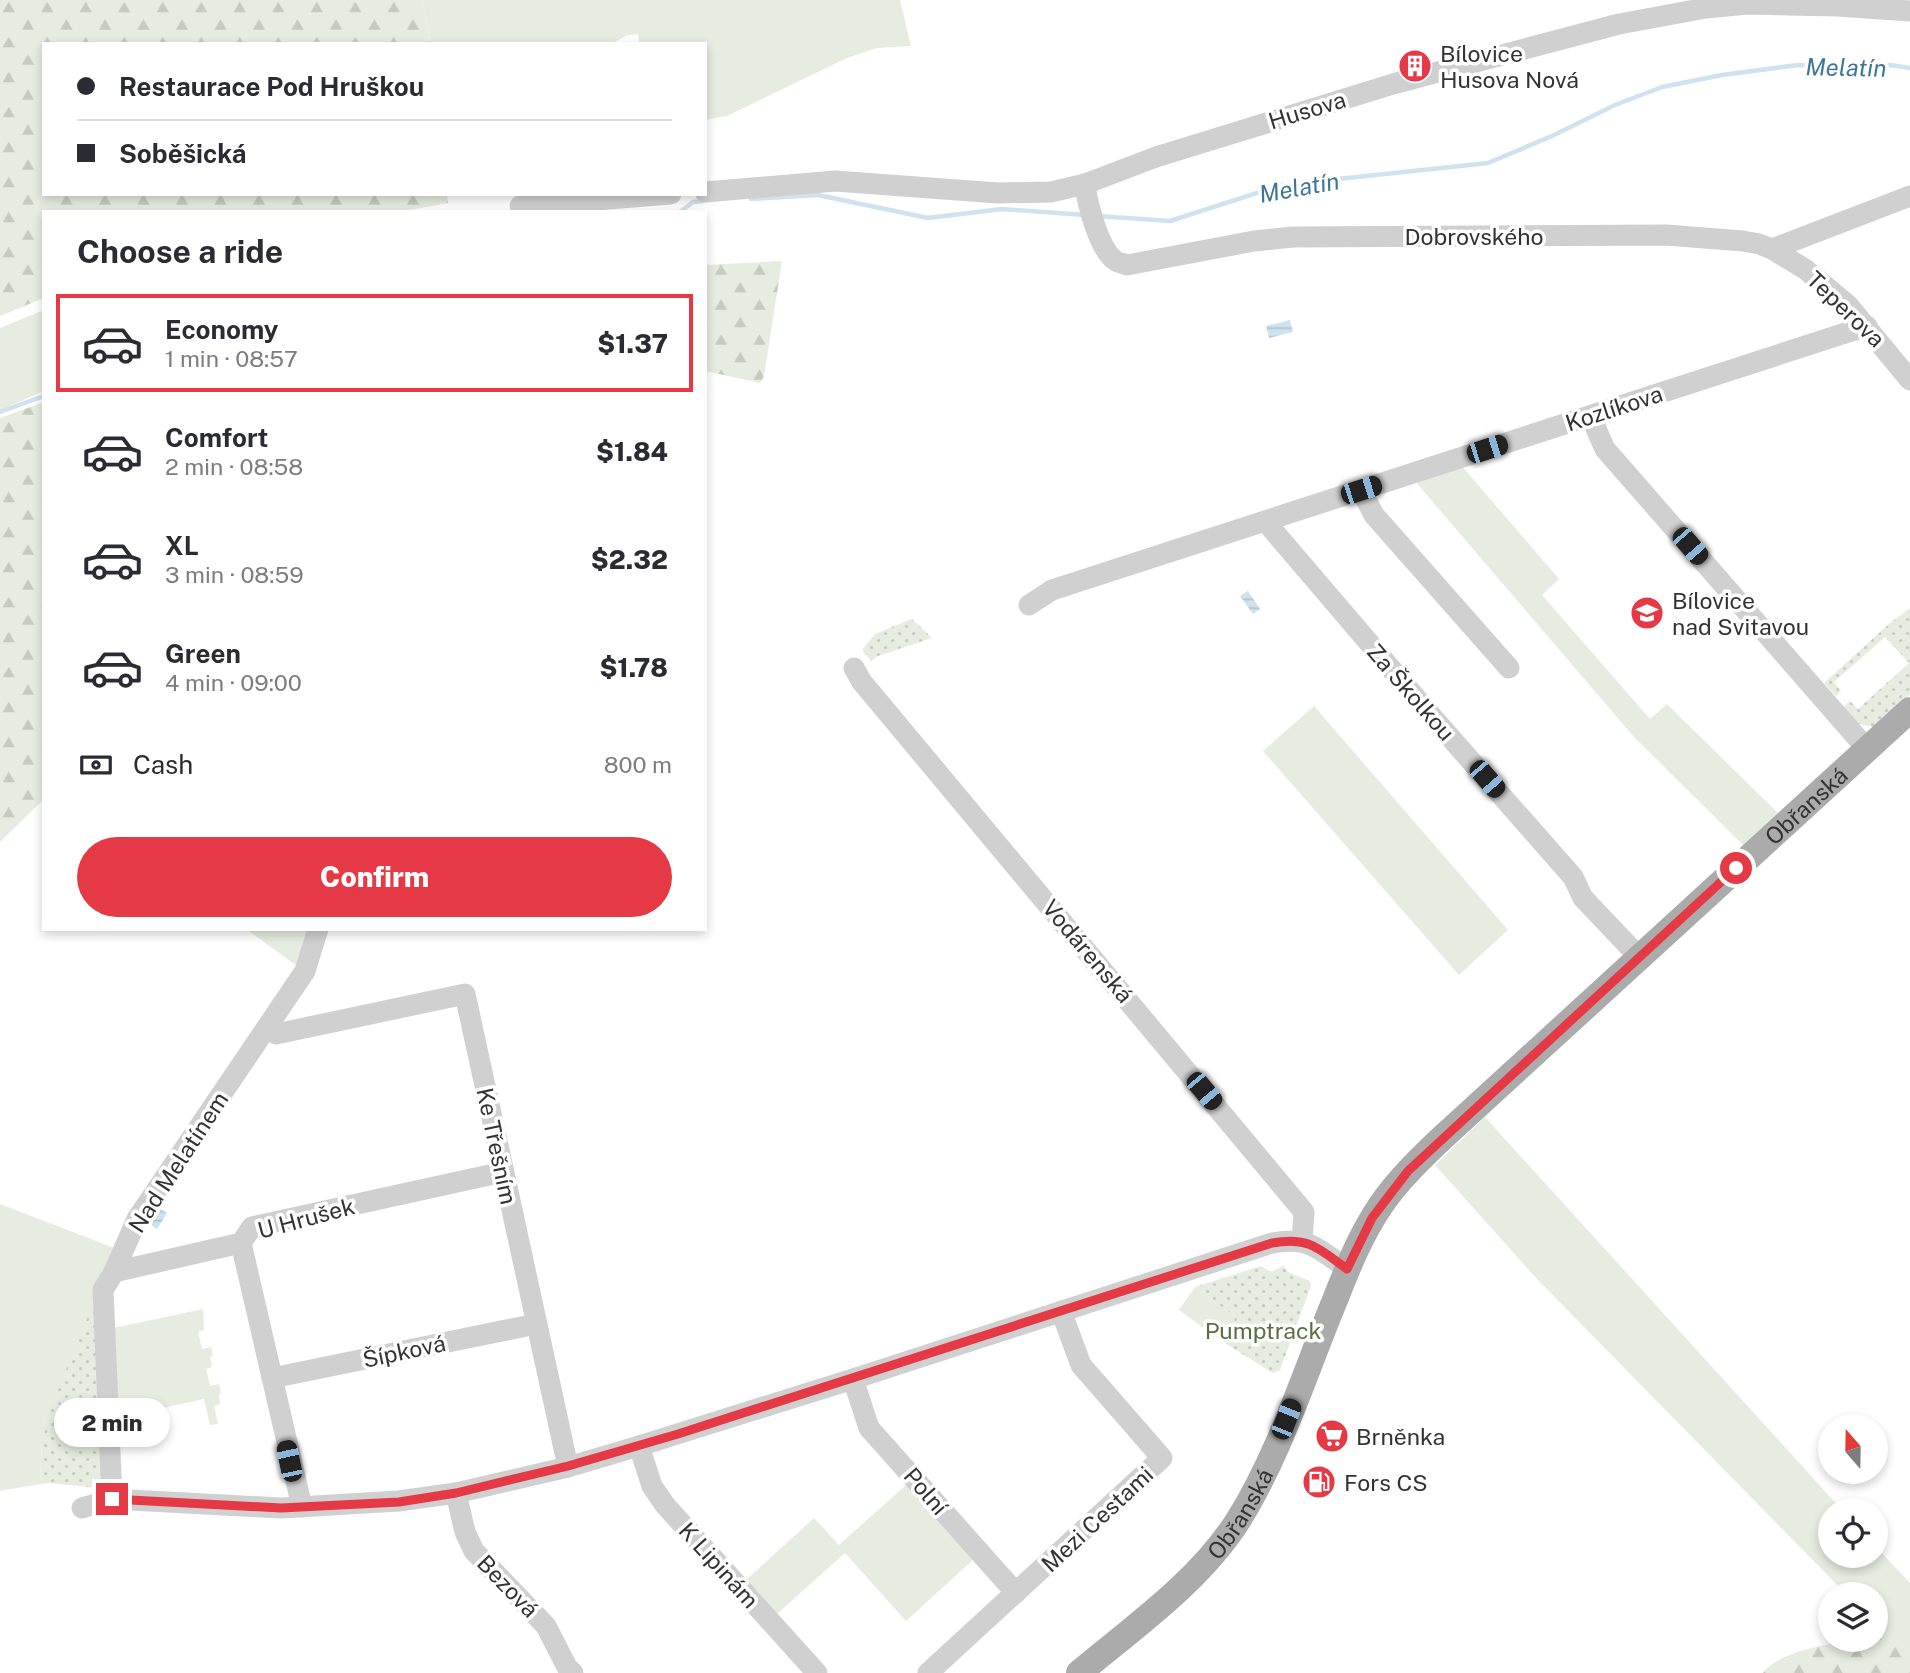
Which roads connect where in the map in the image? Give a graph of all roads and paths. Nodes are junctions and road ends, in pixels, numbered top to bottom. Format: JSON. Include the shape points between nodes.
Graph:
{"nodes":[{"id":1,"x":1910,"y":11,"type":"edge"},
{"id":2,"x":1085,"y":184,"type":"junction"},
{"id":3,"x":707,"y":192,"type":"edge"},
{"id":4,"x":646,"y":196,"type":"edge"},
{"id":5,"x":1910,"y":196,"type":"edge"},
{"id":6,"x":520,"y":206,"type":"dead end"},
{"id":7,"x":1772,"y":249,"type":"junction"},
{"id":8,"x":1867,"y":326,"type":"junction"},
{"id":9,"x":1910,"y":380,"type":"edge"},
{"id":10,"x":1592,"y":415,"type":"junction"},
{"id":11,"x":1361,"y":490,"type":"junction"},
{"id":12,"x":1265,"y":520,"type":"junction"},
{"id":13,"x":1029,"y":605,"type":"dead end"},
{"id":14,"x":854,"y":668,"type":"dead end"},
{"id":15,"x":1509,"y":668,"type":"dead end"},
{"id":16,"x":1910,"y":710,"type":"edge"},
{"id":17,"x":1867,"y":749,"type":"junction"},
{"id":18,"x":317,"y":931,"type":"edge"},
{"id":19,"x":1640,"y":958,"type":"junction"},
{"id":20,"x":288,"y":1024,"type":"dead end"},
{"id":21,"x":503,"y":1172,"type":"junction"},
{"id":22,"x":1302,"y":1241,"type":"junction"},
{"id":23,"x":241,"y":1243,"type":"junction"},
{"id":24,"x":1347,"y":1269,"type":"junction"},
{"id":25,"x":114,"y":1272,"type":"junction"},
{"id":26,"x":1061,"y":1311,"type":"junction"},
{"id":27,"x":536,"y":1324,"type":"junction"},
{"id":28,"x":272,"y":1378,"type":"junction"},
{"id":29,"x":853,"y":1379,"type":"junction"},
{"id":30,"x":639,"y":1446,"type":"junction"},
{"id":31,"x":568,"y":1466,"type":"junction"},
{"id":32,"x":456,"y":1493,"type":"junction"},
{"id":33,"x":112,"y":1499,"type":"junction"},
{"id":34,"x":302,"y":1507,"type":"junction"},
{"id":35,"x":82,"y":1508,"type":"dead end"},
{"id":36,"x":1016,"y":1593,"type":"junction"},
{"id":37,"x":573,"y":1673,"type":"edge"},
{"id":38,"x":817,"y":1673,"type":"edge"},
{"id":39,"x":928,"y":1673,"type":"edge"},
{"id":40,"x":1079,"y":1673,"type":"edge"}],
"edges":[{"from":1,"to":2,"type":"street","name":"Husova","via":[[1747,4],[1619,24],[1393,84],[1156,157]]},
{"from":2,"to":3,"type":"street","name":"Husova","via":[[1051,192],[998,193],[835,181]]},
{"from":2,"to":7,"type":"street","name":"Dobrovského","via":[[1091,216],[1107,251],[1126,265],[1293,237],[1666,235],[1743,240]]},
{"from":4,"to":6,"type":"street"},
{"from":5,"to":7,"type":"street"},
{"from":7,"to":8,"type":"street","name":"Teperova","via":[[1805,269]]},
{"from":8,"to":9,"type":"street","name":"Teperova"},
{"from":8,"to":10,"type":"street","name":"Kozlíkova"},
{"from":10,"to":11,"type":"street","name":"Kozlíkova"},
{"from":10,"to":17,"type":"street","via":[[1605,449]]},
{"from":11,"to":12,"type":"street","name":"Kozlíkova"},
{"from":11,"to":15,"type":"street","via":[[1374,515]]},
{"from":12,"to":13,"type":"street","name":"Kozlíkova","via":[[1052,590]]},
{"from":12,"to":19,"type":"street","name":"Za Školkou","via":[[1573,877],[1583,898]]},
{"from":14,"to":22,"type":"street","name":"Vodárenská","via":[[1304,1212]]},
{"from":16,"to":17,"type":"main road","name":"Obřanská"},
{"from":17,"to":19,"type":"main road","name":"Obřanská"},
{"from":18,"to":25,"type":"street","name":"Nad Melatínem","via":[[305,971],[137,1219]]},
{"from":19,"to":24,"type":"main road","name":"Obřanská","via":[[1408,1171],[1372,1218]]},
{"from":20,"to":21,"type":"street","name":"Ke Třešním","via":[[465,994]]},
{"from":21,"to":23,"type":"street","name":"U Hrušek","via":[[252,1227]]},
{"from":21,"to":27,"type":"street","name":"Ke Třešním"},
{"from":22,"to":24,"type":"street"},
{"from":22,"to":26,"type":"street","via":[[1260,1246]]},
{"from":23,"to":25,"type":"street","name":"U Hrušek"},
{"from":23,"to":28,"type":"street"},
{"from":24,"to":40,"type":"main road","name":"Obřanská","via":[[1271,1457],[1239,1519],[1179,1588]]},
{"from":25,"to":33,"type":"street","name":"Nad Melatínem","via":[[103,1290]]},
{"from":26,"to":29,"type":"street"},
{"from":26,"to":36,"type":"street","name":"Mezi Cestami","via":[[1081,1365],[1162,1458]]},
{"from":27,"to":28,"type":"street","name":"Šípková"},
{"from":27,"to":31,"type":"street","name":"Ke Třešním"},
{"from":28,"to":34,"type":"street"},
{"from":29,"to":30,"type":"street"},
{"from":29,"to":36,"type":"street","name":"Polní","via":[[869,1428]]},
{"from":30,"to":31,"type":"street"},
{"from":30,"to":38,"type":"street","name":"K Lipinám","via":[[652,1486],[665,1505]]},
{"from":31,"to":32,"type":"street"},
{"from":32,"to":34,"type":"street","via":[[399,1502]]},
{"from":32,"to":37,"type":"street","name":"Bezová","via":[[465,1532],[479,1560],[546,1626]]},
{"from":33,"to":34,"type":"street"},
{"from":33,"to":35,"type":"street"},
{"from":36,"to":39,"type":"street","name":"Mezi Cestami"}]}
